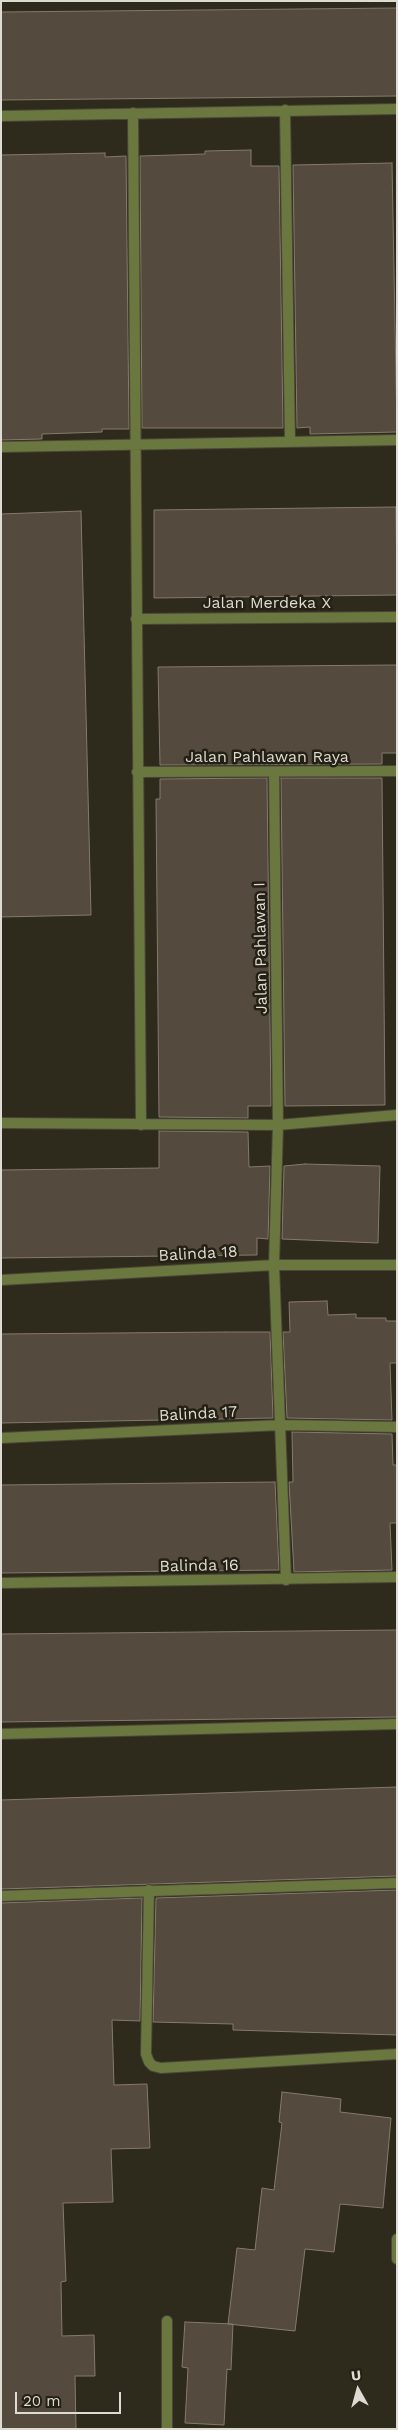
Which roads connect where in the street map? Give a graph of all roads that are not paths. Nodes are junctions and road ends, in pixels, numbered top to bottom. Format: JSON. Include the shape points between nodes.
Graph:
{"nodes":[{"id":1,"x":397,"y":109,"type":"edge"},
{"id":2,"x":285,"y":110,"type":"junction"},
{"id":3,"x":133,"y":113,"type":"junction"},
{"id":4,"x":1,"y":116,"type":"edge"},
{"id":5,"x":397,"y":440,"type":"edge"},
{"id":6,"x":290,"y":442,"type":"junction"},
{"id":7,"x":136,"y":443,"type":"junction"},
{"id":8,"x":1,"y":447,"type":"edge"},
{"id":9,"x":397,"y":617,"type":"edge"},
{"id":10,"x":136,"y":619,"type":"junction"},
{"id":11,"x":397,"y":771,"type":"edge"},
{"id":12,"x":137,"y":772,"type":"junction"},
{"id":13,"x":274,"y":772,"type":"junction"},
{"id":14,"x":397,"y":1115,"type":"edge"},
{"id":15,"x":1,"y":1124,"type":"edge"},
{"id":16,"x":142,"y":1125,"type":"junction"},
{"id":17,"x":278,"y":1125,"type":"junction"},
{"id":18,"x":274,"y":1265,"type":"junction"},
{"id":19,"x":397,"y":1265,"type":"edge"},
{"id":20,"x":1,"y":1280,"type":"edge"},
{"id":21,"x":281,"y":1425,"type":"junction"},
{"id":22,"x":397,"y":1427,"type":"edge"},
{"id":23,"x":1,"y":1438,"type":"edge"},
{"id":24,"x":397,"y":1577,"type":"edge"},
{"id":25,"x":286,"y":1580,"type":"junction"},
{"id":26,"x":1,"y":1584,"type":"edge"},
{"id":27,"x":397,"y":1724,"type":"edge"},
{"id":28,"x":1,"y":1734,"type":"edge"},
{"id":29,"x":397,"y":1883,"type":"edge"},
{"id":30,"x":149,"y":1890,"type":"junction"},
{"id":31,"x":1,"y":1896,"type":"edge"},
{"id":32,"x":397,"y":2054,"type":"edge"},
{"id":33,"x":397,"y":2240,"type":"edge"},
{"id":34,"x":397,"y":2259,"type":"edge"},
{"id":35,"x":168,"y":2321,"type":"dead end"},
{"id":36,"x":167,"y":2429,"type":"edge"}],
"edges":[{"from":1,"to":2,"type":"street"},
{"from":2,"to":3,"type":"street"},
{"from":2,"to":6,"type":"street"},
{"from":3,"to":4,"type":"street"},
{"from":3,"to":7,"type":"street"},
{"from":5,"to":6,"type":"street"},
{"from":6,"to":7,"type":"street"},
{"from":7,"to":8,"type":"street"},
{"from":7,"to":10,"type":"street"},
{"from":9,"to":10,"type":"street","name":"Jalan Merdeka X"},
{"from":10,"to":12,"type":"street"},
{"from":11,"to":13,"type":"street","name":"Jalan Pahlawan Raya"},
{"from":12,"to":13,"type":"street","name":"Jalan Pahlawan Raya"},
{"from":12,"to":16,"type":"street"},
{"from":13,"to":17,"type":"street","name":"Jalan Pahlawan I"},
{"from":14,"to":17,"type":"street"},
{"from":15,"to":16,"type":"street"},
{"from":16,"to":17,"type":"street"},
{"from":17,"to":18,"type":"street","name":"Jalan Pahlawan I"},
{"from":18,"to":19,"type":"street","name":"Balinda 18"},
{"from":18,"to":20,"type":"street","name":"Balinda 18"},
{"from":18,"to":21,"type":"street","name":"Jalan Pahlawan I"},
{"from":21,"to":22,"type":"street","name":"Balinda 17"},
{"from":21,"to":23,"type":"street","name":"Balinda 17"},
{"from":21,"to":25,"type":"street","name":"Jalan Pahlawan I"},
{"from":24,"to":25,"type":"street","name":"Balinda 16"},
{"from":25,"to":26,"type":"street","name":"Balinda 16"},
{"from":27,"to":28,"type":"street"},
{"from":29,"to":30,"type":"street"},
{"from":30,"to":31,"type":"street"},
{"from":30,"to":32,"type":"street","via":[[146,2054],[153,2066]]},
{"from":33,"to":34,"type":"street"},
{"from":35,"to":36,"type":"street"}]}
